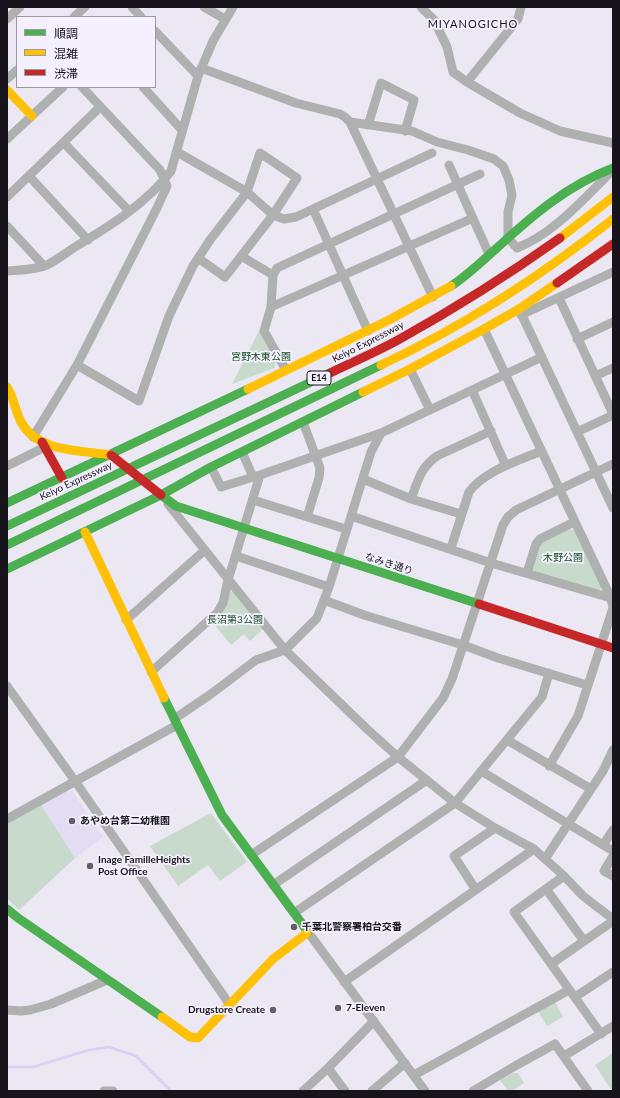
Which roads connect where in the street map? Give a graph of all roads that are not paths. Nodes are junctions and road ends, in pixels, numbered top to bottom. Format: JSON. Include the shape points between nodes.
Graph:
{"nodes":[{"id":1,"x":20,"y":7,"type":"edge"},
{"id":2,"x":85,"y":7,"type":"edge"},
{"id":3,"x":132,"y":7,"type":"edge"},
{"id":4,"x":204,"y":7,"type":"edge"},
{"id":5,"x":233,"y":7,"type":"edge"},
{"id":6,"x":421,"y":7,"type":"edge"},
{"id":7,"x":521,"y":7,"type":"edge"},
{"id":8,"x":75,"y":16,"type":"edge"},
{"id":9,"x":139,"y":16,"type":"edge"},
{"id":10,"x":226,"y":18,"type":"junction"},
{"id":11,"x":7,"y":19,"type":"edge"},
{"id":12,"x":156,"y":32,"type":"edge"},
{"id":13,"x":16,"y":71,"type":"edge"},
{"id":14,"x":199,"y":72,"type":"junction"},
{"id":15,"x":7,"y":79,"type":"edge"},
{"id":16,"x":467,"y":82,"type":"junction"},
{"id":17,"x":62,"y":88,"type":"edge"},
{"id":18,"x":83,"y":88,"type":"edge"},
{"id":19,"x":144,"y":88,"type":"edge"},
{"id":20,"x":7,"y":90,"type":"edge"},
{"id":21,"x":100,"y":107,"type":"junction"},
{"id":22,"x":32,"y":116,"type":"junction"},
{"id":23,"x":350,"y":122,"type":"junction"},
{"id":24,"x":368,"y":124,"type":"junction"},
{"id":25,"x":182,"y":130,"type":"junction"},
{"id":26,"x":405,"y":130,"type":"junction"},
{"id":27,"x":7,"y":139,"type":"edge"},
{"id":28,"x":64,"y":143,"type":"junction"},
{"id":29,"x":613,"y":143,"type":"edge"},
{"id":30,"x":177,"y":152,"type":"junction"},
{"id":31,"x":432,"y":153,"type":"dead end"},
{"id":32,"x":449,"y":165,"type":"dead end"},
{"id":33,"x":613,"y":169,"type":"edge"},
{"id":34,"x":480,"y":174,"type":"dead end"},
{"id":35,"x":29,"y":176,"type":"junction"},
{"id":36,"x":165,"y":179,"type":"junction"},
{"id":37,"x":377,"y":179,"type":"junction"},
{"id":38,"x":458,"y":184,"type":"junction"},
{"id":39,"x":248,"y":192,"type":"junction"},
{"id":40,"x":7,"y":197,"type":"edge"},
{"id":41,"x":613,"y":197,"type":"edge"},
{"id":42,"x":313,"y":209,"type":"junction"},
{"id":43,"x":129,"y":211,"type":"junction"},
{"id":44,"x":393,"y":214,"type":"junction"},
{"id":45,"x":273,"y":215,"type":"junction"},
{"id":46,"x":473,"y":218,"type":"junction"},
{"id":47,"x":613,"y":219,"type":"edge"},
{"id":48,"x":7,"y":226,"type":"edge"},
{"id":49,"x":508,"y":238,"type":"junction"},
{"id":50,"x":88,"y":240,"type":"junction"},
{"id":51,"x":328,"y":244,"type":"junction"},
{"id":52,"x":613,"y":244,"type":"edge"},
{"id":53,"x":409,"y":246,"type":"junction"},
{"id":54,"x":489,"y":254,"type":"junction"},
{"id":55,"x":241,"y":256,"type":"junction"},
{"id":56,"x":198,"y":258,"type":"junction"},
{"id":57,"x":44,"y":266,"type":"junction"},
{"id":58,"x":7,"y":271,"type":"edge"},
{"id":59,"x":613,"y":272,"type":"edge"},
{"id":60,"x":273,"y":275,"type":"junction"},
{"id":61,"x":342,"y":276,"type":"junction"},
{"id":62,"x":432,"y":297,"type":"junction"},
{"id":63,"x":558,"y":298,"type":"junction"},
{"id":64,"x":271,"y":307,"type":"junction"},
{"id":65,"x":520,"y":312,"type":"junction"},
{"id":66,"x":613,"y":322,"type":"edge"},
{"id":67,"x":484,"y":329,"type":"junction"},
{"id":68,"x":368,"y":331,"type":"junction"},
{"id":69,"x":578,"y":338,"type":"junction"},
{"id":70,"x":542,"y":357,"type":"junction"},
{"id":71,"x":77,"y":365,"type":"junction"},
{"id":72,"x":613,"y":368,"type":"edge"},
{"id":73,"x":410,"y":369,"type":"junction"},
{"id":74,"x":286,"y":370,"type":"junction"},
{"id":75,"x":505,"y":374,"type":"junction"},
{"id":76,"x":595,"y":376,"type":"junction"},
{"id":77,"x":7,"y":386,"type":"edge"},
{"id":78,"x":472,"y":390,"type":"junction"},
{"id":79,"x":430,"y":410,"type":"junction"},
{"id":80,"x":613,"y":415,"type":"edge"},
{"id":81,"x":303,"y":422,"type":"junction"},
{"id":82,"x":491,"y":432,"type":"junction"},
{"id":83,"x":577,"y":432,"type":"junction"},
{"id":84,"x":381,"y":433,"type":"junction"},
{"id":85,"x":33,"y":437,"type":"junction"},
{"id":86,"x":43,"y":444,"type":"junction"},
{"id":87,"x":541,"y":451,"type":"junction"},
{"id":88,"x":242,"y":452,"type":"junction"},
{"id":89,"x":111,"y":455,"type":"junction"},
{"id":90,"x":316,"y":456,"type":"junction"},
{"id":91,"x":613,"y":464,"type":"edge"},
{"id":92,"x":7,"y":466,"type":"edge"},
{"id":93,"x":506,"y":466,"type":"junction"},
{"id":94,"x":211,"y":467,"type":"junction"},
{"id":95,"x":596,"y":472,"type":"junction"},
{"id":96,"x":256,"y":476,"type":"junction"},
{"id":97,"x":62,"y":478,"type":"junction"},
{"id":98,"x":363,"y":479,"type":"junction"},
{"id":99,"x":559,"y":490,"type":"junction"},
{"id":100,"x":161,"y":495,"type":"junction"},
{"id":101,"x":412,"y":499,"type":"junction"},
{"id":102,"x":253,"y":500,"type":"junction"},
{"id":103,"x":7,"y":503,"type":"edge"},
{"id":104,"x":613,"y":508,"type":"edge"},
{"id":105,"x":196,"y":511,"type":"junction"},
{"id":106,"x":461,"y":514,"type":"junction"},
{"id":107,"x":351,"y":516,"type":"junction"},
{"id":108,"x":308,"y":517,"type":"junction"},
{"id":109,"x":574,"y":522,"type":"junction"},
{"id":110,"x":7,"y":526,"type":"edge"},
{"id":111,"x":187,"y":527,"type":"junction"},
{"id":112,"x":244,"y":527,"type":"junction"},
{"id":113,"x":346,"y":529,"type":"junction"},
{"id":114,"x":85,"y":532,"type":"junction"},
{"id":115,"x":7,"y":545,"type":"edge"},
{"id":116,"x":451,"y":548,"type":"junction"},
{"id":117,"x":205,"y":550,"type":"junction"},
{"id":118,"x":236,"y":556,"type":"junction"},
{"id":119,"x":337,"y":558,"type":"junction"},
{"id":120,"x":491,"y":563,"type":"junction"},
{"id":121,"x":7,"y":569,"type":"edge"},
{"id":122,"x":527,"y":573,"type":"junction"},
{"id":123,"x":228,"y":580,"type":"junction"},
{"id":124,"x":329,"y":587,"type":"junction"},
{"id":125,"x":611,"y":598,"type":"junction"},
{"id":126,"x":324,"y":600,"type":"junction"},
{"id":127,"x":477,"y":604,"type":"junction"},
{"id":128,"x":126,"y":620,"type":"junction"},
{"id":129,"x":602,"y":645,"type":"junction"},
{"id":130,"x":462,"y":646,"type":"junction"},
{"id":131,"x":613,"y":648,"type":"edge"},
{"id":132,"x":285,"y":650,"type":"junction"},
{"id":133,"x":151,"y":672,"type":"junction"},
{"id":134,"x":549,"y":673,"type":"junction"},
{"id":135,"x":587,"y":685,"type":"junction"},
{"id":136,"x":7,"y":686,"type":"edge"},
{"id":137,"x":175,"y":722,"type":"junction"},
{"id":138,"x":507,"y":740,"type":"junction"},
{"id":139,"x":613,"y":750,"type":"edge"},
{"id":140,"x":398,"y":757,"type":"junction"},
{"id":141,"x":549,"y":766,"type":"junction"},
{"id":142,"x":481,"y":771,"type":"junction"},
{"id":143,"x":427,"y":780,"type":"junction"},
{"id":144,"x":75,"y":781,"type":"junction"},
{"id":145,"x":591,"y":790,"type":"junction"},
{"id":146,"x":455,"y":803,"type":"junction"},
{"id":147,"x":7,"y":819,"type":"edge"},
{"id":148,"x":569,"y":824,"type":"junction"},
{"id":149,"x":495,"y":828,"type":"junction"},
{"id":150,"x":613,"y":830,"type":"edge"},
{"id":151,"x":603,"y":845,"type":"junction"},
{"id":152,"x":534,"y":849,"type":"junction"},
{"id":153,"x":613,"y":851,"type":"edge"},
{"id":154,"x":251,"y":855,"type":"junction"},
{"id":155,"x":613,"y":856,"type":"edge"},
{"id":156,"x":545,"y":859,"type":"junction"},
{"id":157,"x":564,"y":876,"type":"junction"},
{"id":158,"x":613,"y":876,"type":"edge"},
{"id":159,"x":273,"y":885,"type":"junction"},
{"id":160,"x":546,"y":889,"type":"junction"},
{"id":161,"x":476,"y":890,"type":"junction"},
{"id":162,"x":7,"y":909,"type":"edge"},
{"id":163,"x":294,"y":913,"type":"junction"},
{"id":164,"x":613,"y":920,"type":"edge"},
{"id":165,"x":308,"y":932,"type":"junction"},
{"id":166,"x":584,"y":941,"type":"junction"},
{"id":167,"x":551,"y":964,"type":"junction"},
{"id":168,"x":613,"y":972,"type":"edge"},
{"id":169,"x":107,"y":980,"type":"junction"},
{"id":170,"x":344,"y":982,"type":"junction"},
{"id":171,"x":572,"y":994,"type":"junction"},
{"id":172,"x":230,"y":1005,"type":"junction"},
{"id":173,"x":7,"y":1010,"type":"edge"},
{"id":174,"x":374,"y":1021,"type":"junction"},
{"id":175,"x":613,"y":1026,"type":"edge"},
{"id":176,"x":601,"y":1034,"type":"junction"},
{"id":177,"x":564,"y":1056,"type":"junction"},
{"id":178,"x":405,"y":1063,"type":"junction"},
{"id":179,"x":328,"y":1068,"type":"junction"},
{"id":180,"x":414,"y":1075,"type":"junction"},
{"id":181,"x":104,"y":1091,"type":"edge"},
{"id":182,"x":113,"y":1091,"type":"edge"},
{"id":183,"x":303,"y":1091,"type":"edge"},
{"id":184,"x":345,"y":1091,"type":"edge"},
{"id":185,"x":372,"y":1091,"type":"edge"},
{"id":186,"x":425,"y":1091,"type":"edge"},
{"id":187,"x":473,"y":1091,"type":"edge"},
{"id":188,"x":588,"y":1091,"type":"edge"}],
"edges":[{"from":1,"to":11,"type":"street"},
{"from":2,"to":8,"type":"street"},
{"from":3,"to":9,"type":"street"},
{"from":4,"to":10,"type":"street"},
{"from":5,"to":10,"type":"street"},
{"from":6,"to":16,"type":"street","via":[[434,20],[447,47],[453,72]]},
{"from":7,"to":16,"type":"street","via":[[518,19]]},
{"from":10,"to":14,"type":"street"},
{"from":12,"to":14,"type":"street"},
{"from":13,"to":15,"type":"street"},
{"from":14,"to":23,"type":"street","via":[[296,103],[340,114]]},
{"from":14,"to":25,"type":"street"},
{"from":16,"to":29,"type":"street","via":[[520,113],[560,131]]},
{"from":17,"to":22,"type":"street"},
{"from":18,"to":21,"type":"street"},
{"from":19,"to":25,"type":"street"},
{"from":20,"to":22,"type":"main road"},
{"from":21,"to":28,"type":"street"},
{"from":21,"to":36,"type":"street","via":[[160,170]]},
{"from":22,"to":27,"type":"street"},
{"from":23,"to":24,"type":"street"},
{"from":23,"to":37,"type":"street"},
{"from":24,"to":26,"type":"street"},
{"from":24,"to":26,"type":"street","via":[[381,84],[414,100]]},
{"from":25,"to":30,"type":"street"},
{"from":26,"to":49,"type":"street","via":[[494,159],[503,166],[512,195],[508,212]]},
{"from":28,"to":35,"type":"street"},
{"from":28,"to":43,"type":"street"},
{"from":30,"to":36,"type":"street"},
{"from":30,"to":39,"type":"street"},
{"from":31,"to":37,"type":"street"},
{"from":32,"to":38,"type":"street"},
{"from":33,"to":49,"type":"main road","via":[[583,180],[567,190]]},
{"from":33,"to":49,"type":"street","via":[[563,218],[531,242],[517,248]]},
{"from":34,"to":38,"type":"street"},
{"from":35,"to":40,"type":"street"},
{"from":35,"to":50,"type":"street"},
{"from":36,"to":43,"type":"street","via":[[148,197]]},
{"from":36,"to":71,"type":"street","via":[[167,186],[157,208]]},
{"from":37,"to":42,"type":"street"},
{"from":37,"to":44,"type":"street"},
{"from":38,"to":44,"type":"street"},
{"from":38,"to":46,"type":"street"},
{"from":39,"to":45,"type":"street"},
{"from":39,"to":45,"type":"street","via":[[260,153],[297,178]]},
{"from":39,"to":56,"type":"street"},
{"from":41,"to":110,"type":"main road","name":"Keiyo Expressway","number":"E14","via":[[523,265],[397,341]]},
{"from":42,"to":45,"type":"street","via":[[296,217],[284,219]]},
{"from":42,"to":51,"type":"street"},
{"from":43,"to":50,"type":"street"},
{"from":44,"to":51,"type":"street"},
{"from":44,"to":53,"type":"street"},
{"from":45,"to":55,"type":"street"},
{"from":46,"to":53,"type":"street"},
{"from":46,"to":54,"type":"street"},
{"from":47,"to":115,"type":"main road","number":"E14","via":[[568,255],[501,299],[401,356]]},
{"from":48,"to":57,"type":"street"},
{"from":49,"to":54,"type":"main road"},
{"from":50,"to":57,"type":"street"},
{"from":51,"to":60,"type":"street","via":[[277,268]]},
{"from":51,"to":61,"type":"street"},
{"from":52,"to":65,"type":"main road"},
{"from":53,"to":61,"type":"street"},
{"from":53,"to":62,"type":"street"},
{"from":54,"to":62,"type":"main road","via":[[455,284]]},
{"from":55,"to":56,"type":"street","via":[[225,277]]},
{"from":55,"to":60,"type":"street"},
{"from":56,"to":71,"type":"street","via":[[169,316],[139,401]]},
{"from":57,"to":58,"type":"street"},
{"from":59,"to":63,"type":"street"},
{"from":60,"to":64,"type":"street"},
{"from":61,"to":64,"type":"street"},
{"from":61,"to":68,"type":"street"},
{"from":62,"to":68,"type":"main road"},
{"from":63,"to":65,"type":"street"},
{"from":63,"to":69,"type":"street"},
{"from":64,"to":74,"type":"street","via":[[264,331]]},
{"from":65,"to":67,"type":"main road"},
{"from":65,"to":70,"type":"street"},
{"from":66,"to":69,"type":"street"},
{"from":67,"to":73,"type":"main road"},
{"from":67,"to":75,"type":"street"},
{"from":68,"to":74,"type":"main road"},
{"from":69,"to":76,"type":"street"},
{"from":70,"to":75,"type":"street"},
{"from":70,"to":83,"type":"street"},
{"from":71,"to":85,"type":"street"},
{"from":72,"to":76,"type":"street"},
{"from":73,"to":79,"type":"street"},
{"from":73,"to":81,"type":"main road"},
{"from":74,"to":89,"type":"main road"},
{"from":75,"to":78,"type":"street"},
{"from":75,"to":87,"type":"street"},
{"from":76,"to":80,"type":"street"},
{"from":77,"to":85,"type":"main road","via":[[22,423]]},
{"from":78,"to":79,"type":"street"},
{"from":78,"to":82,"type":"street"},
{"from":79,"to":84,"type":"street"},
{"from":80,"to":83,"type":"street"},
{"from":81,"to":88,"type":"main road"},
{"from":81,"to":90,"type":"street"},
{"from":82,"to":93,"type":"street"},
{"from":82,"to":101,"type":"street","via":[[430,461],[420,474]]},
{"from":83,"to":95,"type":"street"},
{"from":84,"to":90,"type":"street"},
{"from":84,"to":98,"type":"street","via":[[374,444]]},
{"from":85,"to":86,"type":"main road"},
{"from":86,"to":89,"type":"main road"},
{"from":86,"to":92,"type":"street"},
{"from":86,"to":97,"type":"main road"},
{"from":87,"to":93,"type":"street"},
{"from":87,"to":99,"type":"street"},
{"from":88,"to":94,"type":"main road"},
{"from":88,"to":96,"type":"street"},
{"from":89,"to":97,"type":"main road"},
{"from":89,"to":100,"type":"main road","name":"なみき通り","bridge":true},
{"from":90,"to":96,"type":"street"},
{"from":90,"to":108,"type":"street","via":[[320,473]]},
{"from":91,"to":95,"type":"street"},
{"from":93,"to":106,"type":"street","via":[[474,486],[469,492]]},
{"from":94,"to":96,"type":"street","via":[[221,487]]},
{"from":94,"to":100,"type":"main road"},
{"from":95,"to":99,"type":"street"},
{"from":95,"to":104,"type":"street"},
{"from":96,"to":102,"type":"street"},
{"from":97,"to":103,"type":"main road"},
{"from":98,"to":101,"type":"street"},
{"from":98,"to":107,"type":"street"},
{"from":99,"to":109,"type":"street"},
{"from":99,"to":120,"type":"street","via":[[508,516]]},
{"from":100,"to":105,"type":"main road","name":"なみき通り","via":[[176,506]]},
{"from":100,"to":111,"type":"street"},
{"from":100,"to":114,"type":"main road"},
{"from":101,"to":106,"type":"street"},
{"from":102,"to":108,"type":"street"},
{"from":102,"to":112,"type":"street"},
{"from":105,"to":111,"type":"street"},
{"from":105,"to":112,"type":"main road","name":"なみき通り"},
{"from":106,"to":116,"type":"street"},
{"from":107,"to":113,"type":"street"},
{"from":107,"to":116,"type":"street"},
{"from":108,"to":113,"type":"street"},
{"from":109,"to":122,"type":"street","via":[[540,539]]},
{"from":109,"to":125,"type":"street"},
{"from":111,"to":117,"type":"street"},
{"from":112,"to":118,"type":"street"},
{"from":112,"to":119,"type":"main road","name":"なみき通り"},
{"from":113,"to":119,"type":"street"},
{"from":114,"to":121,"type":"main road"},
{"from":114,"to":128,"type":"main road"},
{"from":116,"to":120,"type":"street"},
{"from":117,"to":123,"type":"street"},
{"from":117,"to":128,"type":"street"},
{"from":118,"to":123,"type":"street"},
{"from":118,"to":124,"type":"street"},
{"from":119,"to":124,"type":"street"},
{"from":119,"to":127,"type":"main road","name":"なみき通り"},
{"from":120,"to":122,"type":"street"},
{"from":120,"to":127,"type":"street"},
{"from":122,"to":125,"type":"street"},
{"from":123,"to":132,"type":"street"},
{"from":123,"to":133,"type":"street","via":[[223,603],[217,613]]},
{"from":124,"to":126,"type":"street"},
{"from":125,"to":129,"type":"street","via":[[613,608]]},
{"from":126,"to":130,"type":"street"},
{"from":126,"to":132,"type":"street","via":[[317,618]]},
{"from":127,"to":129,"type":"main road","name":"なみき通り"},
{"from":127,"to":130,"type":"street"},
{"from":128,"to":133,"type":"main road"},
{"from":129,"to":131,"type":"main road","name":"なみき通り"},
{"from":129,"to":135,"type":"street"},
{"from":130,"to":134,"type":"street"},
{"from":130,"to":140,"type":"street","via":[[443,698]]},
{"from":132,"to":137,"type":"street","via":[[256,660]]},
{"from":132,"to":140,"type":"street"},
{"from":133,"to":137,"type":"main road"},
{"from":134,"to":135,"type":"street"},
{"from":134,"to":138,"type":"street","via":[[542,696]]},
{"from":135,"to":141,"type":"street","via":[[578,716]]},
{"from":136,"to":144,"type":"street"},
{"from":137,"to":144,"type":"street"},
{"from":137,"to":154,"type":"main road","via":[[222,815]]},
{"from":138,"to":141,"type":"street"},
{"from":138,"to":142,"type":"street"},
{"from":139,"to":145,"type":"street"},
{"from":140,"to":143,"type":"street"},
{"from":140,"to":154,"type":"street"},
{"from":141,"to":145,"type":"street"},
{"from":142,"to":146,"type":"street"},
{"from":142,"to":148,"type":"street"},
{"from":143,"to":146,"type":"street"},
{"from":143,"to":159,"type":"street"},
{"from":144,"to":147,"type":"street"},
{"from":144,"to":172,"type":"street"},
{"from":145,"to":148,"type":"street"},
{"from":146,"to":149,"type":"street"},
{"from":146,"to":163,"type":"street"},
{"from":148,"to":151,"type":"street"},
{"from":148,"to":156,"type":"street"},
{"from":149,"to":152,"type":"street"},
{"from":149,"to":161,"type":"street","via":[[454,856]]},
{"from":150,"to":151,"type":"street"},
{"from":151,"to":153,"type":"street"},
{"from":152,"to":156,"type":"street"},
{"from":152,"to":161,"type":"street"},
{"from":154,"to":159,"type":"main road"},
{"from":155,"to":158,"type":"street","via":[[604,871]]},
{"from":156,"to":157,"type":"street"},
{"from":157,"to":160,"type":"street"},
{"from":157,"to":164,"type":"street","via":[[583,896]]},
{"from":159,"to":163,"type":"main road"},
{"from":160,"to":166,"type":"street"},
{"from":160,"to":167,"type":"street","via":[[514,912]]},
{"from":161,"to":170,"type":"street"},
{"from":162,"to":169,"type":"main road"},
{"from":163,"to":165,"type":"main road"},
{"from":164,"to":166,"type":"street"},
{"from":165,"to":170,"type":"street"},
{"from":165,"to":172,"type":"main road","via":[[273,959]]},
{"from":166,"to":167,"type":"street"},
{"from":167,"to":171,"type":"street"},
{"from":168,"to":171,"type":"street"},
{"from":169,"to":172,"type":"main road","via":[[190,1037],[198,1038]]},
{"from":169,"to":173,"type":"street","via":[[51,1004],[30,1010]]},
{"from":170,"to":174,"type":"street"},
{"from":171,"to":176,"type":"street"},
{"from":171,"to":180,"type":"street"},
{"from":174,"to":178,"type":"street"},
{"from":174,"to":179,"type":"street"},
{"from":175,"to":176,"type":"street"},
{"from":176,"to":177,"type":"street"},
{"from":177,"to":187,"type":"street","via":[[555,1044]]},
{"from":177,"to":188,"type":"street"},
{"from":178,"to":180,"type":"street"},
{"from":178,"to":185,"type":"street"},
{"from":179,"to":183,"type":"street"},
{"from":179,"to":184,"type":"street"},
{"from":180,"to":186,"type":"street"},
{"from":181,"to":182,"type":"street"}]}
